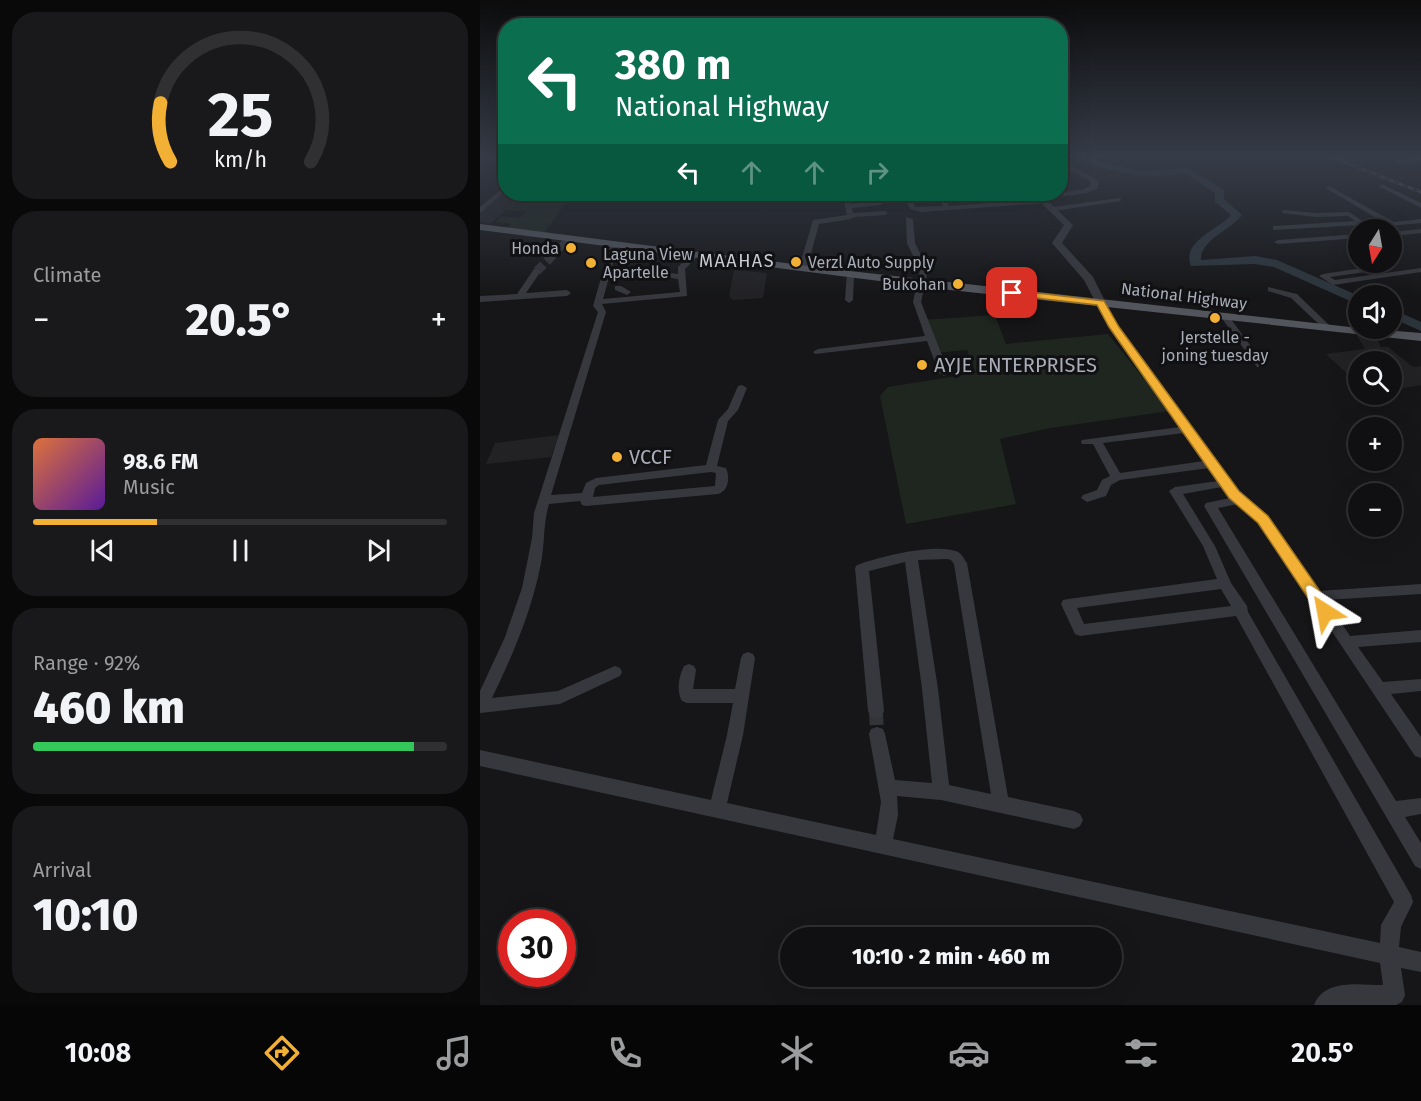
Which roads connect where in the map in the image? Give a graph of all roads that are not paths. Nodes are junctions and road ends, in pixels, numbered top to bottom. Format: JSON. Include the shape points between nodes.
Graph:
{"nodes":[{"id":1,"x":847,"y":203,"type":"edge"},
{"id":2,"x":880,"y":203,"type":"dead end"},
{"id":3,"x":910,"y":203,"type":"edge"},
{"id":4,"x":944,"y":203,"type":"edge"},
{"id":5,"x":990,"y":203,"type":"edge"},
{"id":6,"x":1046,"y":203,"type":"edge"},
{"id":7,"x":1098,"y":203,"type":"edge"},
{"id":8,"x":1355,"y":203,"type":"edge"},
{"id":9,"x":848,"y":206,"type":"junction"},
{"id":10,"x":947,"y":208,"type":"junction"},
{"id":11,"x":1053,"y":209,"type":"junction"},
{"id":12,"x":1284,"y":212,"type":"dead end"},
{"id":13,"x":885,"y":213,"type":"dead end"},
{"id":14,"x":850,"y":214,"type":"junction"},
{"id":15,"x":909,"y":219,"type":"dead end"},
{"id":16,"x":1357,"y":219,"type":"edge"},
{"id":17,"x":1419,"y":223,"type":"edge"},
{"id":18,"x":1348,"y":224,"type":"edge"},
{"id":19,"x":480,"y":227,"type":"edge"},
{"id":20,"x":1276,"y":228,"type":"dead end"},
{"id":21,"x":1421,"y":231,"type":"edge"},
{"id":22,"x":1402,"y":233,"type":"edge"},
{"id":23,"x":1348,"y":237,"type":"edge"},
{"id":24,"x":568,"y":239,"type":"junction"},
{"id":25,"x":1278,"y":242,"type":"dead end"},
{"id":26,"x":614,"y":246,"type":"junction"},
{"id":27,"x":558,"y":250,"type":"tunnel mouth"},
{"id":28,"x":694,"y":256,"type":"junction"},
{"id":29,"x":1421,"y":262,"type":"edge"},
{"id":30,"x":803,"y":268,"type":"junction"},
{"id":31,"x":627,"y":269,"type":"dead end"},
{"id":32,"x":1421,"y":270,"type":"edge"},
{"id":33,"x":537,"y":271,"type":"tunnel mouth"},
{"id":34,"x":850,"y":274,"type":"junction"},
{"id":35,"x":682,"y":277,"type":"junction"},
{"id":36,"x":921,"y":282,"type":"junction"},
{"id":37,"x":618,"y":288,"type":"dead end"},
{"id":38,"x":1271,"y":290,"type":"dead end"},
{"id":39,"x":627,"y":292,"type":"junction"},
{"id":40,"x":567,"y":293,"type":"dead end"},
{"id":41,"x":520,"y":296,"type":"junction"},
{"id":42,"x":642,"y":298,"type":"junction"},
{"id":43,"x":480,"y":299,"type":"edge"},
{"id":44,"x":849,"y":300,"type":"dead end"},
{"id":45,"x":613,"y":301,"type":"junction"},
{"id":46,"x":599,"y":302,"type":"junction"},
{"id":47,"x":1101,"y":303,"type":"junction"},
{"id":48,"x":1225,"y":317,"type":"junction"},
{"id":49,"x":1326,"y":326,"type":"junction"},
{"id":50,"x":1421,"y":337,"type":"edge"},
{"id":51,"x":930,"y":338,"type":"junction"},
{"id":52,"x":818,"y":352,"type":"dead end"},
{"id":53,"x":1260,"y":365,"type":"dead end"},
{"id":54,"x":944,"y":373,"type":"dead end"},
{"id":55,"x":742,"y":388,"type":"dead end"},
{"id":56,"x":1187,"y":429,"type":"junction"},
{"id":57,"x":1212,"y":464,"type":"junction"},
{"id":58,"x":711,"y":468,"type":"junction"},
{"id":59,"x":1117,"y":477,"type":"junction"},
{"id":60,"x":1226,"y":483,"type":"junction"},
{"id":61,"x":587,"y":494,"type":"junction"},
{"id":62,"x":545,"y":498,"type":"junction"},
{"id":63,"x":1087,"y":498,"type":"dead end"},
{"id":64,"x":1239,"y":500,"type":"junction"},
{"id":65,"x":911,"y":558,"type":"junction"},
{"id":66,"x":1225,"y":583,"type":"junction"},
{"id":67,"x":1421,"y":589,"type":"edge"},
{"id":68,"x":1315,"y":596,"type":"junction"},
{"id":69,"x":1242,"y":610,"type":"junction"},
{"id":70,"x":1421,"y":636,"type":"edge"},
{"id":71,"x":1346,"y":642,"type":"junction"},
{"id":72,"x":748,"y":658,"type":"dead end"},
{"id":73,"x":689,"y":669,"type":"dead end"},
{"id":74,"x":615,"y":672,"type":"dead end"},
{"id":75,"x":1421,"y":685,"type":"edge"},
{"id":76,"x":1379,"y":689,"type":"junction"},
{"id":77,"x":740,"y":696,"type":"junction"},
{"id":78,"x":480,"y":706,"type":"edge"},
{"id":79,"x":876,"y":711,"type":"tunnel mouth"},
{"id":80,"x":878,"y":734,"type":"tunnel mouth"},
{"id":81,"x":1418,"y":743,"type":"edge"},
{"id":82,"x":480,"y":758,"type":"edge"},
{"id":83,"x":889,"y":787,"type":"junction"},
{"id":84,"x":941,"y":792,"type":"junction"},
{"id":85,"x":1001,"y":804,"type":"junction"},
{"id":86,"x":1421,"y":806,"type":"edge"},
{"id":87,"x":717,"y":809,"type":"junction"},
{"id":88,"x":1392,"y":810,"type":"junction"},
{"id":89,"x":1074,"y":820,"type":"dead end"},
{"id":90,"x":883,"y":844,"type":"junction"},
{"id":91,"x":1421,"y":860,"type":"edge"},
{"id":92,"x":1389,"y":954,"type":"junction"},
{"id":93,"x":1421,"y":962,"type":"edge"},
{"id":94,"x":1324,"y":1005,"type":"edge"}],
"edges":[{"from":1,"to":9,"type":"street"},
{"from":2,"to":9,"type":"street"},
{"from":3,"to":10,"type":"street","via":[[914,210]]},
{"from":4,"to":10,"type":"street"},
{"from":5,"to":10,"type":"street"},
{"from":6,"to":11,"type":"street"},
{"from":7,"to":11,"type":"street"},
{"from":8,"to":17,"type":"street","via":[[1394,224]]},
{"from":9,"to":14,"type":"street"},
{"from":11,"to":47,"type":"street","via":[[1069,225],[1056,239],[1058,246],[1089,279]]},
{"from":12,"to":16,"type":"street","via":[[1348,214]]},
{"from":13,"to":14,"type":"street"},
{"from":14,"to":30,"type":"street","via":[[849,219],[816,222]]},
{"from":15,"to":36,"type":"street","via":[[911,243],[924,270]]},
{"from":18,"to":20,"type":"street"},
{"from":19,"to":24,"type":"main road","name":"National Highway"},
{"from":21,"to":22,"type":"street"},
{"from":23,"to":25,"type":"street"},
{"from":24,"to":26,"type":"main road","name":"National Highway"},
{"from":24,"to":27,"type":"street"},
{"from":26,"to":28,"type":"main road","name":"National Highway"},
{"from":26,"to":46,"type":"street"},
{"from":28,"to":30,"type":"main road","name":"National Highway"},
{"from":28,"to":35,"type":"street","via":[[682,266]]},
{"from":29,"to":32,"type":"street","via":[[1323,276],[1333,282]]},
{"from":30,"to":34,"type":"main road","name":"National Highway"},
{"from":31,"to":35,"type":"street"},
{"from":33,"to":41,"type":"street"},
{"from":34,"to":36,"type":"main road","name":"National Highway"},
{"from":34,"to":44,"type":"street"},
{"from":35,"to":42,"type":"street","via":[[684,294]]},
{"from":36,"to":47,"type":"main road","name":"National Highway"},
{"from":36,"to":51,"type":"street","via":[[917,302]]},
{"from":37,"to":39,"type":"street"},
{"from":38,"to":49,"type":"street","via":[[1294,296]]},
{"from":39,"to":42,"type":"street","via":[[641,292]]},
{"from":39,"to":45,"type":"street"},
{"from":40,"to":41,"type":"street"},
{"from":41,"to":43,"type":"street"},
{"from":42,"to":45,"type":"street"},
{"from":45,"to":46,"type":"street"},
{"from":46,"to":62,"type":"street","via":[[597,306],[602,312]]},
{"from":47,"to":48,"type":"main road","name":"National Highway"},
{"from":47,"to":56,"type":"street"},
{"from":48,"to":49,"type":"main road","name":"National Highway"},
{"from":48,"to":53,"type":"street"},
{"from":49,"to":50,"type":"main road","name":"National Highway"},
{"from":51,"to":52,"type":"street"},
{"from":51,"to":54,"type":"street"},
{"from":55,"to":58,"type":"street","via":[[734,410],[723,420]]},
{"from":56,"to":57,"type":"street"},
{"from":56,"to":59,"type":"street","via":[[1091,442]]},
{"from":57,"to":59,"type":"street"},
{"from":57,"to":60,"type":"street"},
{"from":58,"to":61,"type":"street","via":[[596,482]]},
{"from":58,"to":61,"type":"street","via":[[722,471],[718,490],[591,502],[586,502]]},
{"from":59,"to":63,"type":"street","via":[[1106,483],[1102,493]]},
{"from":60,"to":64,"type":"street"},
{"from":60,"to":66,"type":"street","via":[[1175,491],[1209,546]]},
{"from":61,"to":62,"type":"street"},
{"from":62,"to":78,"type":"street","via":[[516,629]]},
{"from":64,"to":68,"type":"street","via":[[1263,519]]},
{"from":64,"to":88,"type":"street","via":[[1210,506]]},
{"from":65,"to":79,"type":"street","via":[[862,568]]},
{"from":65,"to":84,"type":"street"},
{"from":65,"to":85,"type":"street","via":[[949,554],[960,562]]},
{"from":66,"to":69,"type":"street"},
{"from":66,"to":69,"type":"street","via":[[1068,604],[1080,630]]},
{"from":67,"to":68,"type":"street"},
{"from":68,"to":71,"type":"street"},
{"from":69,"to":92,"type":"street","via":[[1402,895],[1404,902],[1391,925]]},
{"from":70,"to":71,"type":"street"},
{"from":71,"to":76,"type":"street"},
{"from":72,"to":77,"type":"street"},
{"from":73,"to":77,"type":"street","via":[[687,696]]},
{"from":74,"to":78,"type":"street","via":[[560,697]]},
{"from":75,"to":76,"type":"street"},
{"from":76,"to":81,"type":"street"},
{"from":77,"to":87,"type":"street"},
{"from":80,"to":83,"type":"street"},
{"from":82,"to":87,"type":"street"},
{"from":83,"to":84,"type":"street"},
{"from":83,"to":90,"type":"street","via":[[891,811]]},
{"from":84,"to":85,"type":"street"},
{"from":85,"to":89,"type":"street"},
{"from":86,"to":88,"type":"street"},
{"from":87,"to":90,"type":"street"},
{"from":88,"to":91,"type":"street"},
{"from":90,"to":92,"type":"street"},
{"from":92,"to":93,"type":"street"},
{"from":92,"to":94,"type":"street","via":[[1395,995],[1337,995]]}]}
